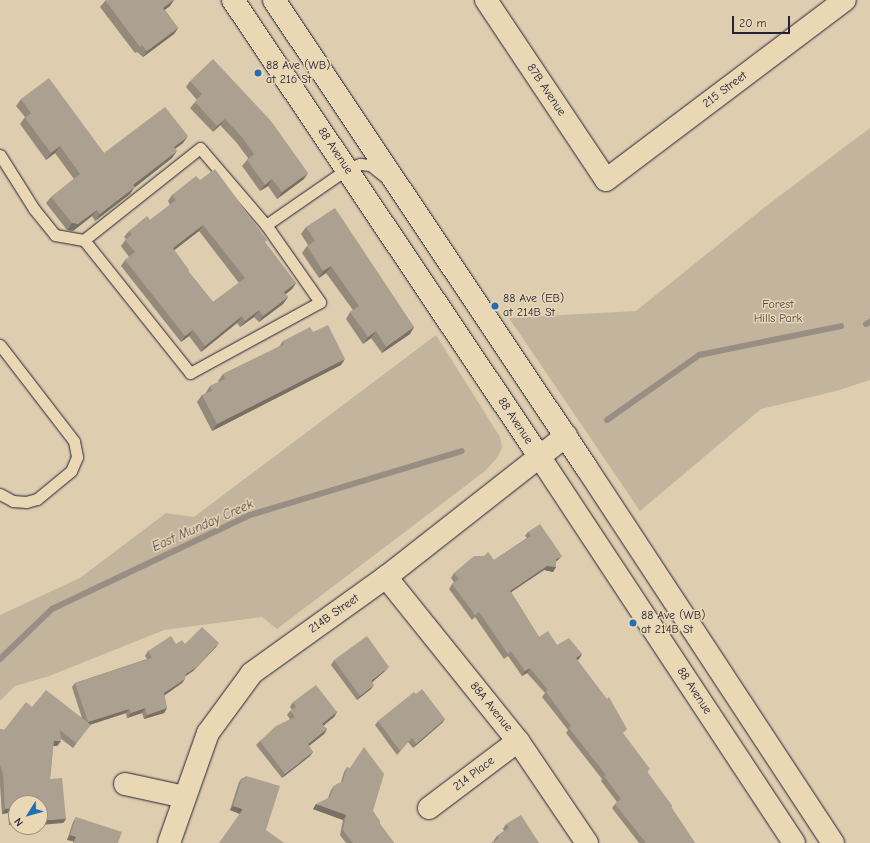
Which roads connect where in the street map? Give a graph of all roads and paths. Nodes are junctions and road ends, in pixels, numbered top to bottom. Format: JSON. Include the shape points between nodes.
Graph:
{"nodes":[{"id":1,"x":233,"y":0,"type":"edge"},
{"id":2,"x":274,"y":0,"type":"edge"},
{"id":3,"x":486,"y":0,"type":"edge"},
{"id":4,"x":845,"y":0,"type":"edge"},
{"id":5,"x":0,"y":155,"type":"edge"},
{"id":6,"x":347,"y":169,"type":"junction"},
{"id":7,"x":606,"y":180,"type":"joint"},
{"id":8,"x":400,"y":188,"type":"junction"},
{"id":9,"x":266,"y":225,"type":"junction"},
{"id":10,"x":84,"y":240,"type":"junction"},
{"id":11,"x":0,"y":345,"type":"edge"},
{"id":12,"x":566,"y":436,"type":"junction"},
{"id":13,"x":539,"y":456,"type":"junction"},
{"id":14,"x":0,"y":494,"type":"edge"},
{"id":15,"x":386,"y":577,"type":"junction"},
{"id":16,"x":518,"y":741,"type":"junction"},
{"id":17,"x":125,"y":784,"type":"dead end"},
{"id":18,"x":185,"y":797,"type":"junction"},
{"id":19,"x":429,"y":808,"type":"dead end"},
{"id":20,"x":169,"y":843,"type":"edge"},
{"id":21,"x":587,"y":843,"type":"edge"},
{"id":22,"x":794,"y":843,"type":"edge"},
{"id":23,"x":833,"y":843,"type":"edge"}],
"edges":[{"from":1,"to":6,"type":"main road","name":"88 Avenue"},
{"from":2,"to":8,"type":"main road"},
{"from":3,"to":7,"type":"main road","name":"87B Avenue"},
{"from":4,"to":7,"type":"main road","name":"215 Street"},
{"from":5,"to":10,"type":"lane","via":[[34,209],[55,236]]},
{"from":6,"to":8,"type":"lane","via":[[360,164],[370,165]]},
{"from":6,"to":9,"type":"lane"},
{"from":6,"to":13,"type":"main road","name":"88 Avenue"},
{"from":8,"to":12,"type":"main road"},
{"from":9,"to":10,"type":"lane","via":[[200,148]]},
{"from":9,"to":10,"type":"lane","via":[[320,302],[190,373]]},
{"from":11,"to":14,"type":"lane","via":[[74,441],[77,457],[71,471],[37,499],[13,502]]},
{"from":12,"to":13,"type":"main road","name":"214B Street"},
{"from":12,"to":23,"type":"main road"},
{"from":13,"to":15,"type":"main road","name":"214B Street"},
{"from":13,"to":22,"type":"main road","name":"88 Avenue"},
{"from":15,"to":16,"type":"main road","name":"88A Avenue"},
{"from":15,"to":18,"type":"main road","name":"214B Street","via":[[252,673],[208,733]]},
{"from":16,"to":19,"type":"main road","name":"214 Place"},
{"from":16,"to":21,"type":"main road","name":"88A Avenue"},
{"from":17,"to":18,"type":"main road"},
{"from":18,"to":20,"type":"main road","name":"214B Street"}]}
